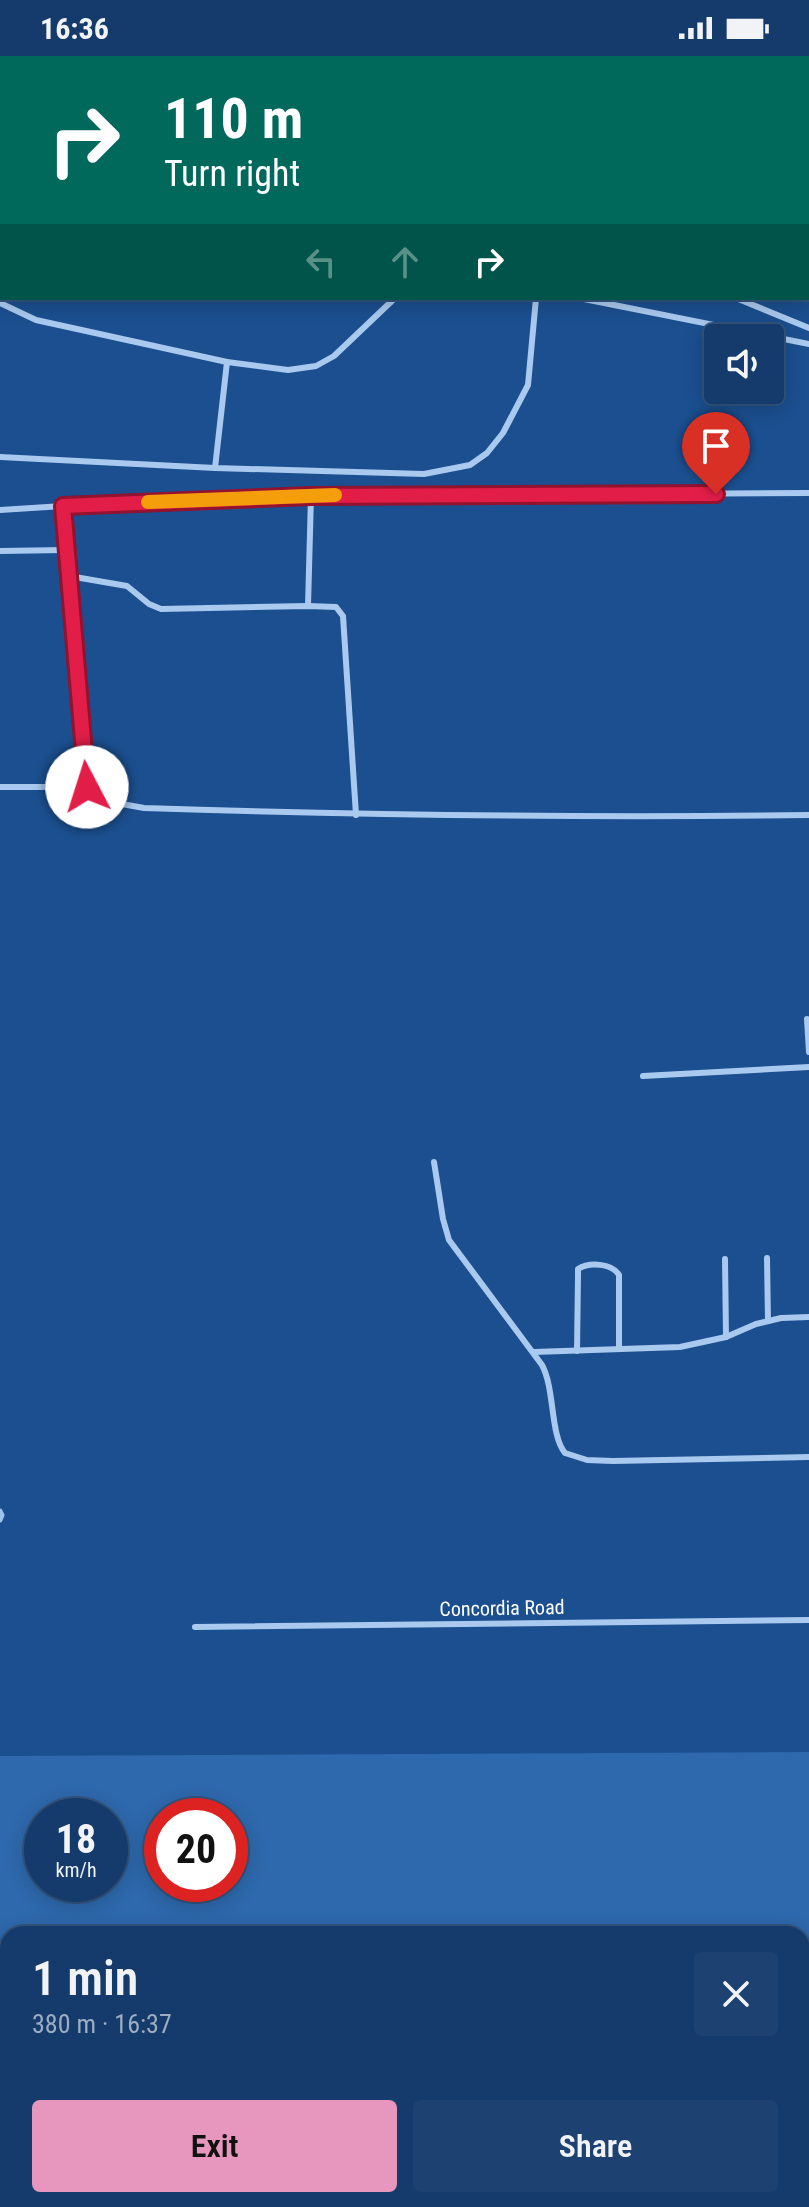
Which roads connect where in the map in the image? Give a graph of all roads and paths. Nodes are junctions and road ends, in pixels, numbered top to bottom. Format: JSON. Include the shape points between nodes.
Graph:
{"nodes":[{"id":1,"x":393,"y":300,"type":"edge"},
{"id":2,"x":536,"y":300,"type":"edge"},
{"id":3,"x":589,"y":300,"type":"edge"},
{"id":4,"x":741,"y":300,"type":"edge"},
{"id":5,"x":0,"y":303,"type":"edge"},
{"id":6,"x":809,"y":328,"type":"edge"},
{"id":7,"x":809,"y":344,"type":"edge"},
{"id":8,"x":227,"y":362,"type":"junction"},
{"id":9,"x":0,"y":457,"type":"edge"},
{"id":10,"x":215,"y":468,"type":"junction"},
{"id":11,"x":809,"y":493,"type":"edge"},
{"id":12,"x":311,"y":496,"type":"junction"},
{"id":13,"x":63,"y":506,"type":"junction"},
{"id":14,"x":0,"y":510,"type":"edge"},
{"id":15,"x":66,"y":550,"type":"junction"},
{"id":16,"x":0,"y":551,"type":"edge"},
{"id":17,"x":69,"y":576,"type":"junction"},
{"id":18,"x":308,"y":606,"type":"junction"},
{"id":19,"x":0,"y":787,"type":"edge"},
{"id":20,"x":87,"y":787,"type":"junction"},
{"id":21,"x":356,"y":815,"type":"junction"},
{"id":22,"x":809,"y":815,"type":"edge"},
{"id":23,"x":807,"y":1019,"type":"edge"},
{"id":24,"x":809,"y":1052,"type":"edge"},
{"id":25,"x":809,"y":1067,"type":"edge"},
{"id":26,"x":643,"y":1076,"type":"dead end"},
{"id":27,"x":434,"y":1162,"type":"dead end"},
{"id":28,"x":767,"y":1258,"type":"dead end"},
{"id":29,"x":725,"y":1259,"type":"dead end"},
{"id":30,"x":809,"y":1317,"type":"edge"},
{"id":31,"x":768,"y":1321,"type":"junction"},
{"id":32,"x":726,"y":1337,"type":"junction"},
{"id":33,"x":619,"y":1349,"type":"junction"},
{"id":34,"x":577,"y":1351,"type":"junction"},
{"id":35,"x":534,"y":1352,"type":"junction"},
{"id":36,"x":809,"y":1457,"type":"edge"},
{"id":37,"x":809,"y":1620,"type":"edge"},
{"id":38,"x":195,"y":1627,"type":"dead end"}],
"edges":[{"from":1,"to":8,"type":"lane","via":[[334,356],[316,366],[288,370]]},
{"from":2,"to":10,"type":"lane","via":[[528,385],[503,433],[470,465],[424,474]]},
{"from":3,"to":7,"type":"lane"},
{"from":4,"to":6,"type":"lane"},
{"from":5,"to":8,"type":"lane","via":[[36,320]]},
{"from":8,"to":10,"type":"lane"},
{"from":9,"to":10,"type":"lane"},
{"from":11,"to":12,"type":"lane"},
{"from":12,"to":13,"type":"lane"},
{"from":12,"to":18,"type":"lane"},
{"from":13,"to":14,"type":"lane"},
{"from":13,"to":15,"type":"lane"},
{"from":15,"to":16,"type":"lane"},
{"from":15,"to":17,"type":"lane"},
{"from":17,"to":18,"type":"lane","via":[[127,586],[161,609]]},
{"from":17,"to":20,"type":"lane"},
{"from":18,"to":21,"type":"lane","via":[[336,607],[343,616]]},
{"from":19,"to":20,"type":"lane"},
{"from":20,"to":21,"type":"lane","via":[[122,806]]},
{"from":21,"to":22,"type":"lane"},
{"from":23,"to":24,"type":"lane"},
{"from":25,"to":26,"type":"lane"},
{"from":27,"to":35,"type":"lane","via":[[449,1240]]},
{"from":28,"to":31,"type":"lane"},
{"from":29,"to":32,"type":"lane"},
{"from":30,"to":31,"type":"lane"},
{"from":31,"to":32,"type":"lane"},
{"from":32,"to":33,"type":"lane","via":[[680,1347]]},
{"from":33,"to":34,"type":"lane"},
{"from":33,"to":34,"type":"lane","via":[[619,1275],[606,1265],[584,1265],[578,1269]]},
{"from":34,"to":35,"type":"lane"},
{"from":35,"to":36,"type":"lane","via":[[547,1374],[561,1448],[572,1457]]},
{"from":37,"to":38,"type":"lane","name":"Concordia Road"}]}
